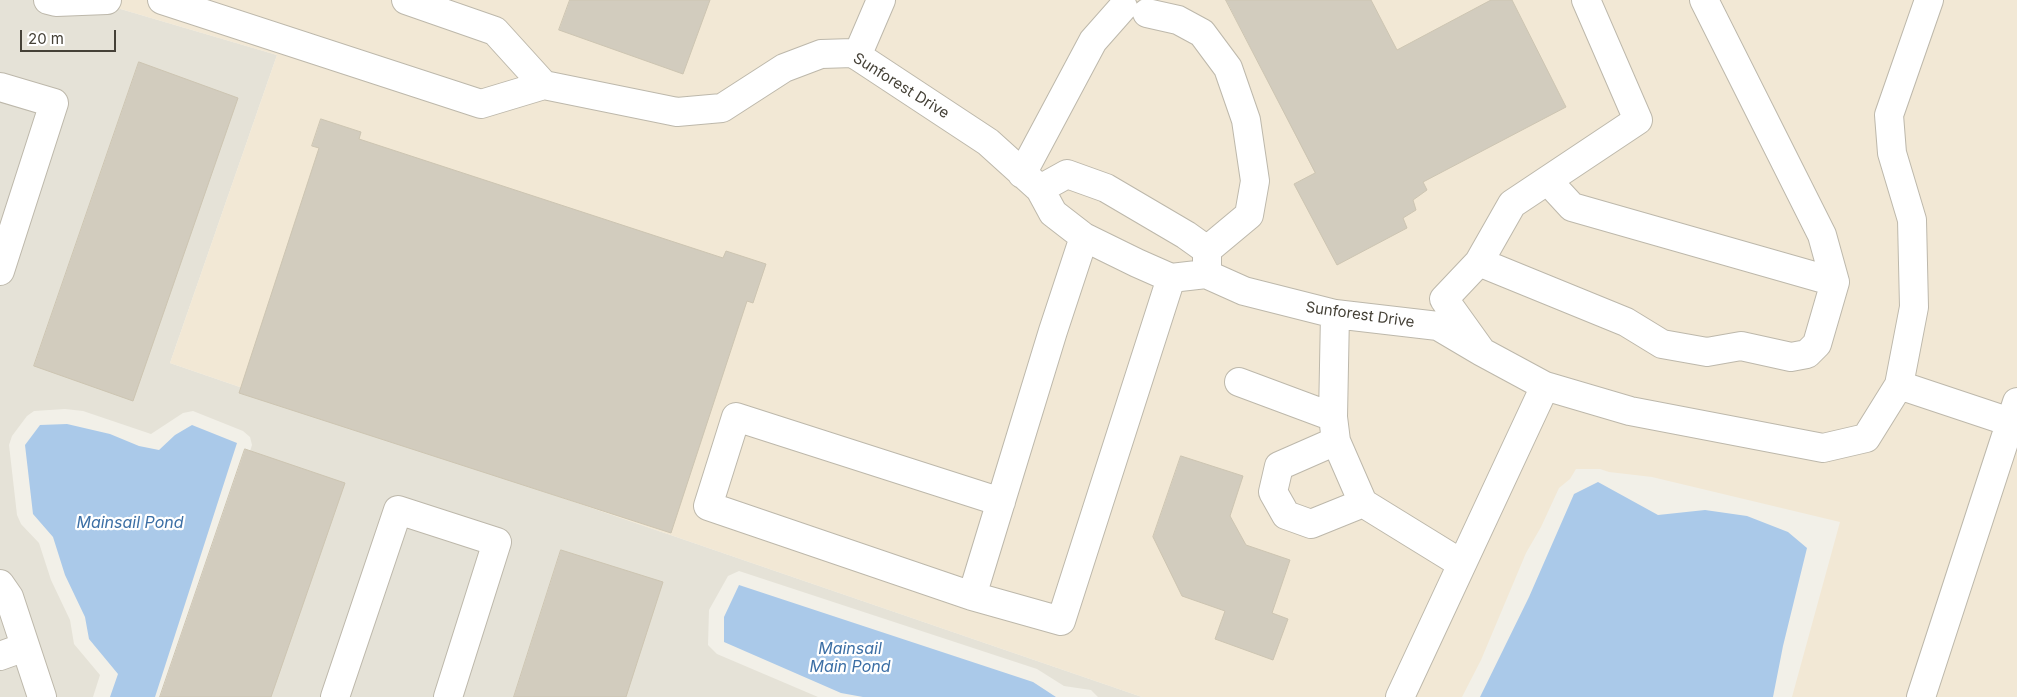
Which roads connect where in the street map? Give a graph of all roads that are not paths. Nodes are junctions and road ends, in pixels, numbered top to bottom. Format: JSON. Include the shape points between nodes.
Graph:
{"nodes":[{"id":1,"x":48,"y":0,"type":"edge"},
{"id":2,"x":107,"y":0,"type":"edge"},
{"id":3,"x":162,"y":0,"type":"edge"},
{"id":4,"x":406,"y":0,"type":"edge"},
{"id":5,"x":880,"y":0,"type":"edge"},
{"id":6,"x":1586,"y":0,"type":"edge"},
{"id":7,"x":1704,"y":0,"type":"edge"},
{"id":8,"x":1929,"y":0,"type":"edge"},
{"id":9,"x":1136,"y":5,"type":"edge"},
{"id":10,"x":857,"y":56,"type":"junction"},
{"id":11,"x":544,"y":85,"type":"junction"},
{"id":12,"x":0,"y":87,"type":"edge"},
{"id":13,"x":1548,"y":180,"type":"junction"},
{"id":14,"x":1031,"y":182,"type":"junction"},
{"id":15,"x":1084,"y":237,"type":"junction"},
{"id":16,"x":1207,"y":262,"type":"junction"},
{"id":17,"x":1479,"y":262,"type":"junction"},
{"id":18,"x":0,"y":270,"type":"edge"},
{"id":19,"x":1171,"y":278,"type":"junction"},
{"id":20,"x":1835,"y":282,"type":"junction"},
{"id":21,"x":1335,"y":314,"type":"junction"},
{"id":22,"x":1482,"y":352,"type":"junction"},
{"id":23,"x":1239,"y":382,"type":"dead end"},
{"id":24,"x":1899,"y":385,"type":"junction"},
{"id":25,"x":1545,"y":386,"type":"junction"},
{"id":26,"x":2014,"y":412,"type":"edge"},
{"id":27,"x":1334,"y":429,"type":"junction"},
{"id":28,"x":1001,"y":502,"type":"junction"},
{"id":29,"x":1363,"y":503,"type":"junction"},
{"id":30,"x":1462,"y":564,"type":"junction"},
{"id":31,"x":0,"y":584,"type":"edge"},
{"id":32,"x":972,"y":596,"type":"junction"},
{"id":33,"x":13,"y":652,"type":"edge"},
{"id":34,"x":42,"y":697,"type":"edge"},
{"id":35,"x":335,"y":697,"type":"edge"},
{"id":36,"x":448,"y":697,"type":"edge"},
{"id":37,"x":1400,"y":697,"type":"edge"},
{"id":38,"x":1921,"y":697,"type":"edge"}],
"edges":[{"from":1,"to":2,"type":"lane"},
{"from":3,"to":11,"type":"lane","via":[[481,104]]},
{"from":4,"to":11,"type":"lane","via":[[495,31]]},
{"from":5,"to":10,"type":"lane"},
{"from":6,"to":13,"type":"lane","via":[[1638,120]]},
{"from":7,"to":20,"type":"lane","via":[[1822,235]]},
{"from":8,"to":24,"type":"lane","via":[[1889,115],[1892,153],[1912,220],[1914,307]]},
{"from":9,"to":14,"type":"lane","via":[[1092,41]]},
{"from":9,"to":16,"type":"lane","via":[[1178,20],[1202,33],[1228,68],[1246,120],[1256,181],[1250,215]]},
{"from":10,"to":11,"type":"lane","name":"Sunforest Drive","via":[[853,53],[821,54],[784,68],[722,108],[676,112]]},
{"from":10,"to":14,"type":"lane","name":"Sunforest Drive","via":[[988,142]]},
{"from":12,"to":18,"type":"lane","via":[[54,103]]},
{"from":13,"to":17,"type":"lane","via":[[1512,204]]},
{"from":13,"to":20,"type":"lane","via":[[1572,207]]},
{"from":14,"to":15,"type":"lane","name":"Sunforest Drive","via":[[1053,213]]},
{"from":14,"to":16,"type":"lane","name":"Sunforest Drive","via":[[1067,174],[1106,188],[1186,235]]},
{"from":15,"to":19,"type":"lane","name":"Sunforest Drive"},
{"from":15,"to":28,"type":"lane"},
{"from":16,"to":19,"type":"lane"},
{"from":16,"to":21,"type":"lane","name":"Sunforest Drive","via":[[1244,291]]},
{"from":17,"to":20,"type":"lane","via":[[1626,322],[1662,344],[1707,352],[1741,346],[1791,357],[1807,354],[1818,344]]},
{"from":17,"to":22,"type":"lane","via":[[1444,299]]},
{"from":19,"to":32,"type":"lane","via":[[1061,621]]},
{"from":21,"to":22,"type":"lane","name":"Sunforest Drive","via":[[1438,326]]},
{"from":21,"to":27,"type":"lane"},
{"from":22,"to":25,"type":"lane","name":"Sunforest Drive"},
{"from":23,"to":27,"type":"lane"},
{"from":24,"to":25,"type":"lane","name":"Sunforest Drive","via":[[1866,438],[1824,448],[1630,410]]},
{"from":24,"to":26,"type":"lane"},
{"from":25,"to":30,"type":"lane"},
{"from":26,"to":38,"type":"lane"},
{"from":27,"to":29,"type":"lane"},
{"from":27,"to":29,"type":"lane","via":[[1279,466],[1273,492],[1286,515],[1311,524]]},
{"from":28,"to":32,"type":"lane"},
{"from":28,"to":32,"type":"lane","via":[[736,417],[708,506]]},
{"from":29,"to":30,"type":"lane"},
{"from":30,"to":37,"type":"lane"},
{"from":31,"to":33,"type":"lane","via":[[8,597]]},
{"from":33,"to":34,"type":"lane"},
{"from":35,"to":36,"type":"lane","via":[[398,510],[497,542]]}]}
